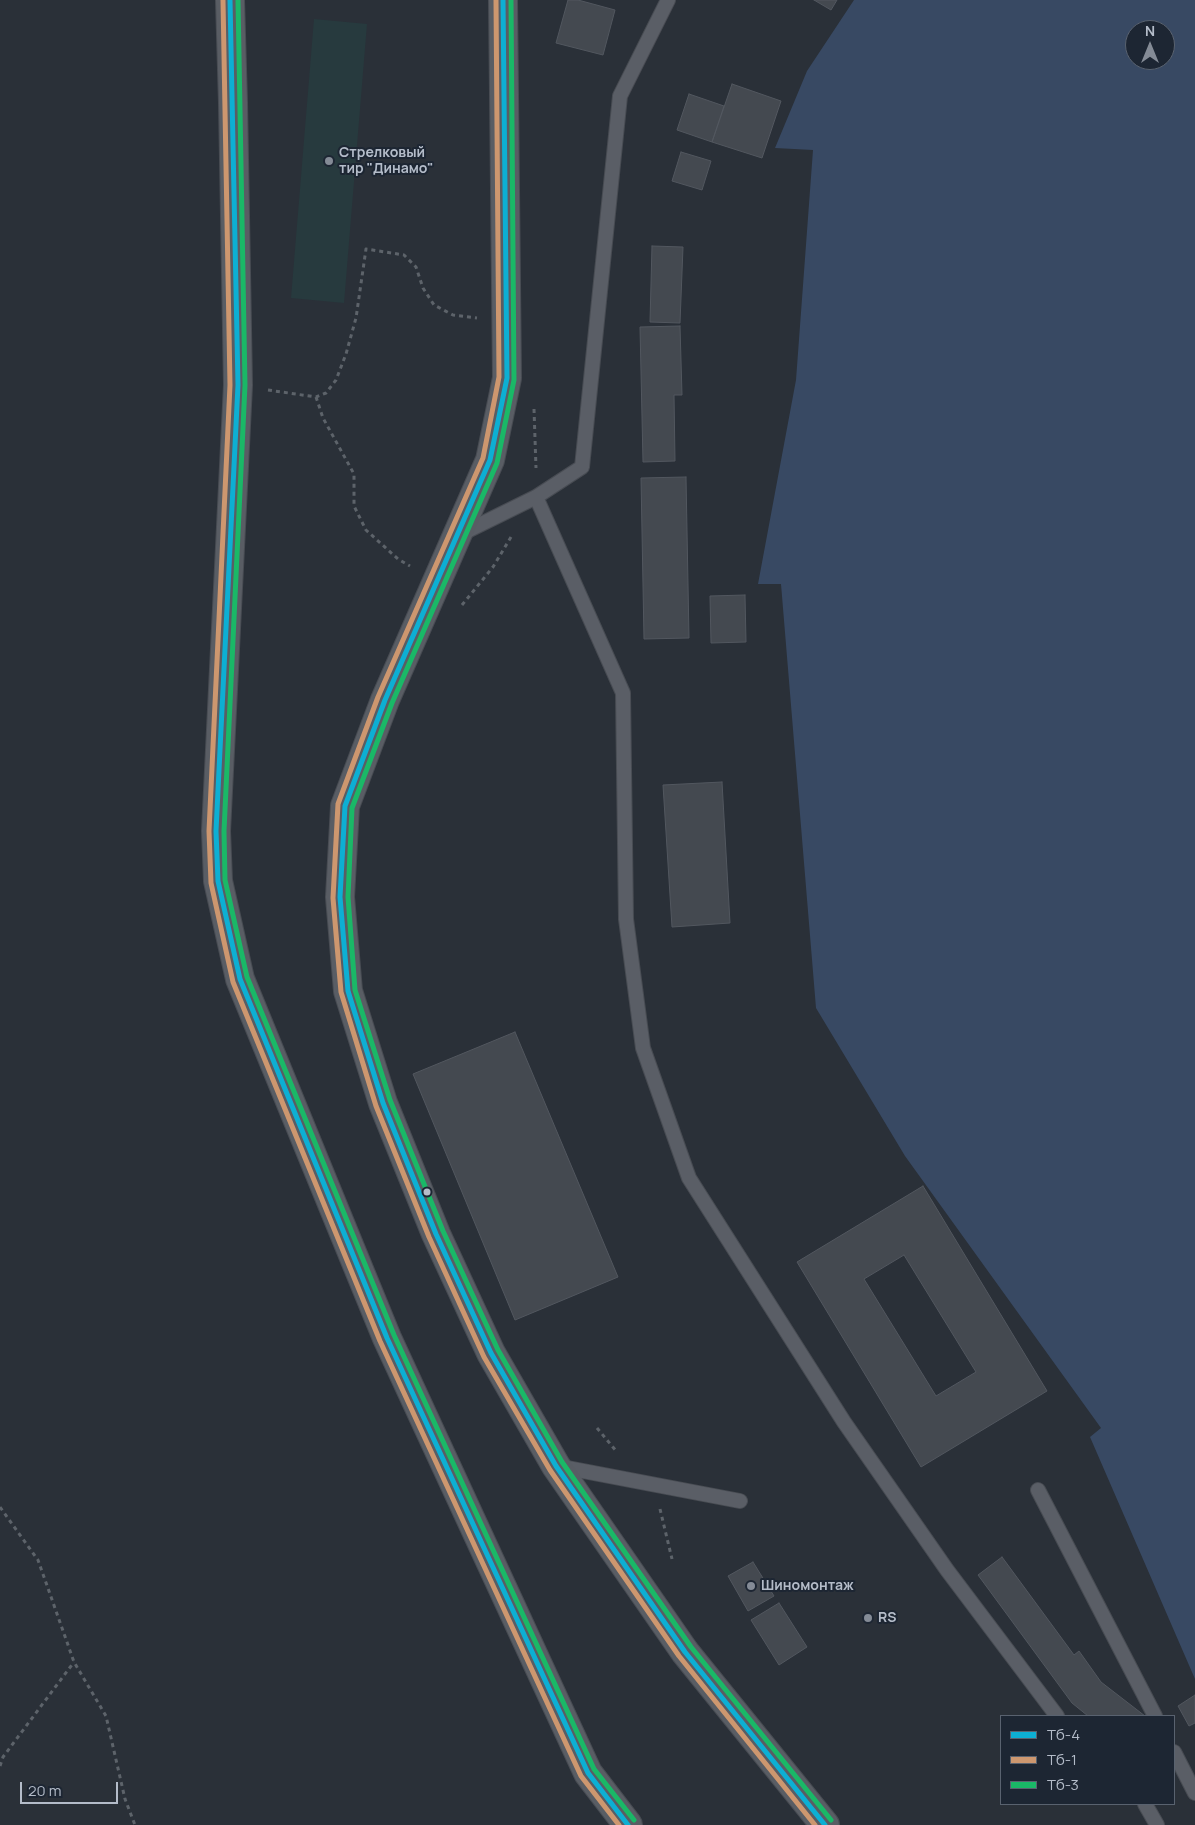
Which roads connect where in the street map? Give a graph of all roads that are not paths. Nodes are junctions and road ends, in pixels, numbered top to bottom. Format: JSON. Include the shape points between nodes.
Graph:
{"nodes":[{"id":1,"x":230,"y":0,"type":"edge"},
{"id":2,"x":503,"y":0,"type":"edge"},
{"id":3,"x":668,"y":0,"type":"edge"},
{"id":4,"x":536,"y":497,"type":"junction"},
{"id":5,"x":458,"y":536,"type":"junction"},
{"id":6,"x":556,"y":1466,"type":"junction"},
{"id":7,"x":1038,"y":1490,"type":"dead end"},
{"id":8,"x":740,"y":1501,"type":"dead end"},
{"id":9,"x":1056,"y":1715,"type":"edge"},
{"id":10,"x":1154,"y":1715,"type":"edge"},
{"id":11,"x":1175,"y":1754,"type":"edge"},
{"id":12,"x":1195,"y":1793,"type":"edge"},
{"id":13,"x":1146,"y":1805,"type":"edge"},
{"id":14,"x":628,"y":1825,"type":"edge"},
{"id":15,"x":825,"y":1825,"type":"edge"},
{"id":16,"x":1157,"y":1825,"type":"edge"}],
"edges":[{"from":1,"to":14,"type":"main road","via":[[238,385],[216,831],[218,881],[240,979],[387,1338],[588,1773]]},
{"from":2,"to":5,"type":"main road","via":[[507,378],[490,460]]},
{"from":3,"to":4,"type":"lane","via":[[620,96],[582,466]]},
{"from":4,"to":5,"type":"lane"},
{"from":4,"to":9,"type":"lane","via":[[624,693],[626,919],[634,984],[643,1048],[689,1178],[849,1430],[947,1570]]},
{"from":5,"to":6,"type":"main road","via":[[385,700],[345,806],[340,897],[348,991],[383,1103],[436,1234],[491,1353]]},
{"from":6,"to":8,"type":"lane"},
{"from":6,"to":15,"type":"main road","via":[[685,1652]]},
{"from":7,"to":10,"type":"lane"},
{"from":11,"to":12,"type":"lane"},
{"from":13,"to":16,"type":"lane"}]}
